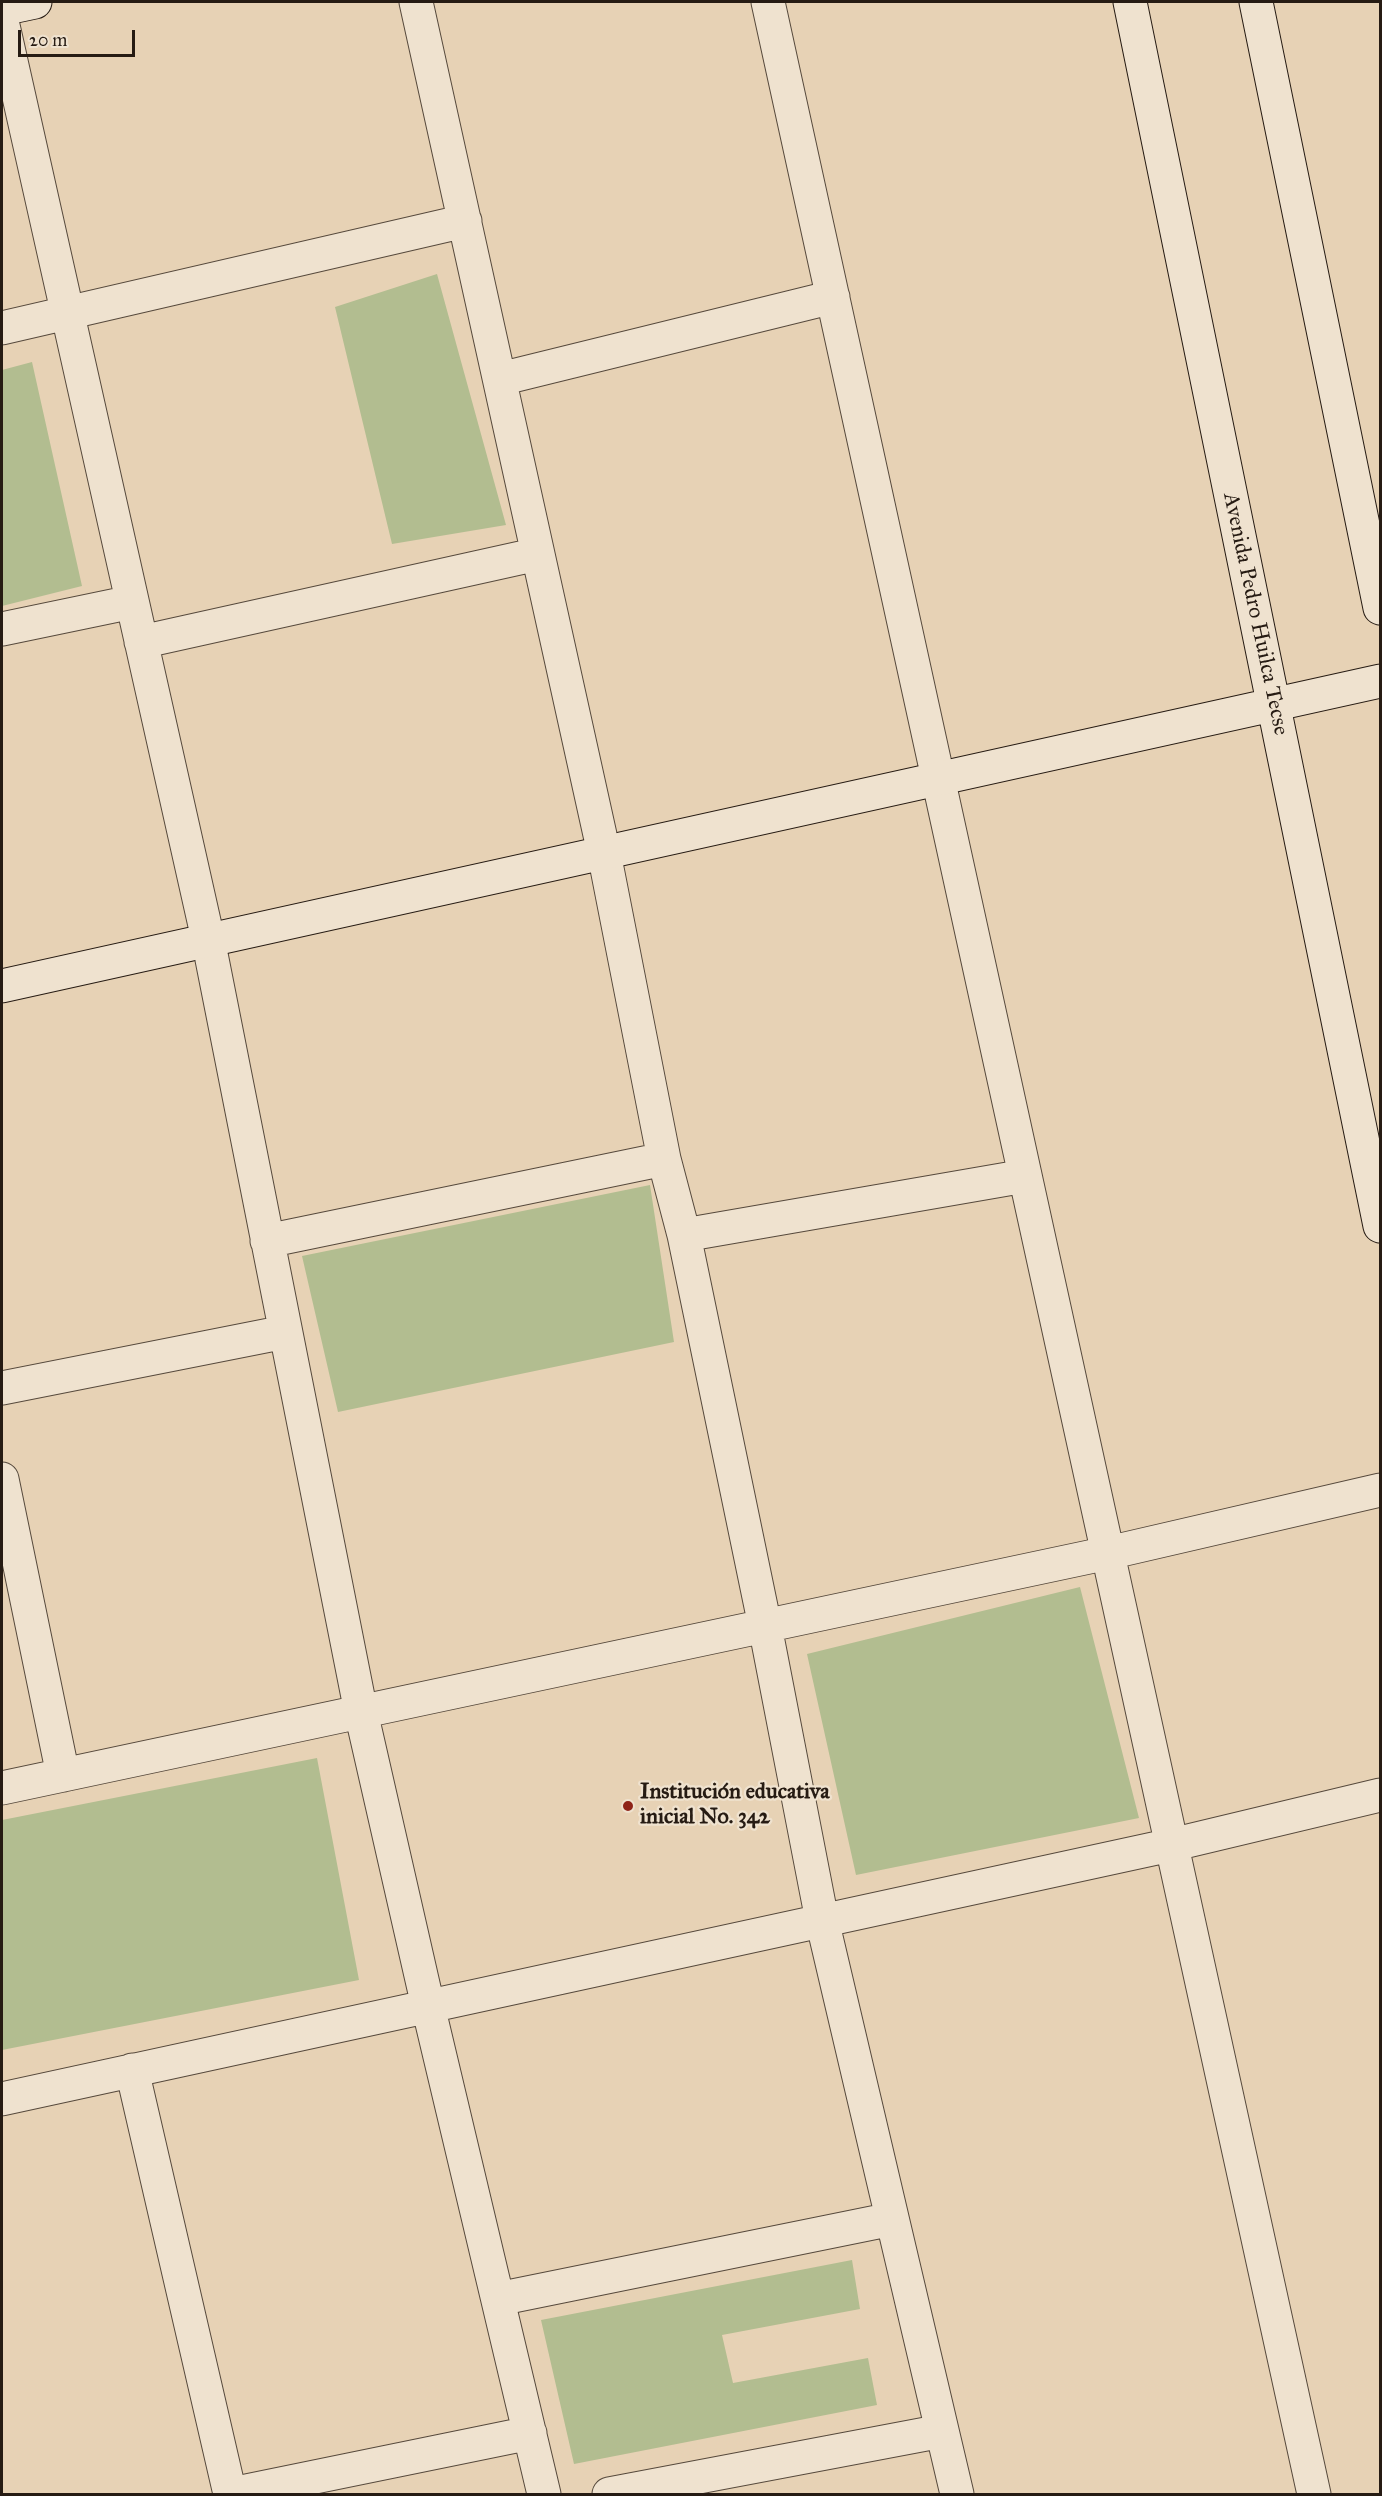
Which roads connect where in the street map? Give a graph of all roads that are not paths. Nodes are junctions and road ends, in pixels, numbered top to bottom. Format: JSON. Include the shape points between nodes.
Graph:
{"nodes":[{"id":1,"x":35,"y":2,"type":"edge"},
{"id":2,"x":416,"y":2,"type":"edge"},
{"id":3,"x":768,"y":2,"type":"edge"},
{"id":4,"x":1130,"y":2,"type":"edge"},
{"id":5,"x":1256,"y":2,"type":"edge"},
{"id":6,"x":2,"y":9,"type":"edge"},
{"id":7,"x":2,"y":21,"type":"edge"},
{"id":8,"x":465,"y":221,"type":"junction"},
{"id":9,"x":833,"y":297,"type":"junction"},
{"id":10,"x":67,"y":314,"type":"junction"},
{"id":11,"x":2,"y":328,"type":"edge"},
{"id":12,"x":500,"y":379,"type":"junction"},
{"id":13,"x":538,"y":554,"type":"junction"},
{"id":14,"x":132,"y":602,"type":"junction"},
{"id":15,"x":1380,"y":608,"type":"edge"},
{"id":16,"x":2,"y":629,"type":"edge"},
{"id":17,"x":141,"y":642,"type":"junction"},
{"id":18,"x":1380,"y":681,"type":"edge"},
{"id":19,"x":1274,"y":705,"type":"junction"},
{"id":20,"x":938,"y":780,"type":"junction"},
{"id":21,"x":604,"y":853,"type":"junction"},
{"id":22,"x":208,"y":939,"type":"junction"},
{"id":23,"x":2,"y":986,"type":"edge"},
{"id":24,"x":664,"y":1159,"type":"junction"},
{"id":25,"x":1025,"y":1176,"type":"junction"},
{"id":26,"x":1380,"y":1226,"type":"edge"},
{"id":27,"x":684,"y":1235,"type":"junction"},
{"id":28,"x":267,"y":1241,"type":"junction"},
{"id":29,"x":285,"y":1332,"type":"junction"},
{"id":30,"x":2,"y":1388,"type":"edge"},
{"id":31,"x":2,"y":1479,"type":"edge"},
{"id":32,"x":1380,"y":1490,"type":"edge"},
{"id":33,"x":1108,"y":1553,"type":"junction"},
{"id":34,"x":765,"y":1626,"type":"junction"},
{"id":35,"x":361,"y":1712,"type":"junction"},
{"id":36,"x":63,"y":1775,"type":"junction"},
{"id":37,"x":2,"y":1788,"type":"edge"},
{"id":38,"x":1380,"y":1795,"type":"edge"},
{"id":39,"x":1171,"y":1845,"type":"junction"},
{"id":40,"x":822,"y":1920,"type":"junction"},
{"id":41,"x":428,"y":2006,"type":"junction"},
{"id":42,"x":132,"y":2070,"type":"junction"},
{"id":43,"x":2,"y":2099,"type":"edge"},
{"id":44,"x":892,"y":2219,"type":"junction"},
{"id":45,"x":498,"y":2299,"type":"junction"},
{"id":46,"x":942,"y":2431,"type":"junction"},
{"id":47,"x":530,"y":2433,"type":"junction"},
{"id":48,"x":231,"y":2494,"type":"edge"},
{"id":49,"x":544,"y":2494,"type":"edge"},
{"id":50,"x":609,"y":2494,"type":"edge"},
{"id":51,"x":957,"y":2494,"type":"edge"},
{"id":52,"x":1314,"y":2494,"type":"edge"}],
"edges":[{"from":1,"to":6,"type":"street"},
{"from":2,"to":8,"type":"street"},
{"from":3,"to":9,"type":"street"},
{"from":4,"to":19,"type":"street","name":"Avenida Pedro Huilca Tecse"},
{"from":5,"to":15,"type":"street"},
{"from":7,"to":10,"type":"street"},
{"from":8,"to":10,"type":"street"},
{"from":8,"to":12,"type":"street"},
{"from":9,"to":12,"type":"street"},
{"from":9,"to":20,"type":"street"},
{"from":10,"to":11,"type":"street"},
{"from":10,"to":14,"type":"street"},
{"from":12,"to":13,"type":"street"},
{"from":13,"to":17,"type":"street"},
{"from":13,"to":21,"type":"street"},
{"from":14,"to":16,"type":"street"},
{"from":14,"to":17,"type":"street"},
{"from":17,"to":22,"type":"street"},
{"from":18,"to":19,"type":"street"},
{"from":19,"to":20,"type":"street"},
{"from":19,"to":26,"type":"street","name":"Avenida Pedro Huilca Tecse"},
{"from":20,"to":21,"type":"street"},
{"from":20,"to":25,"type":"street"},
{"from":21,"to":22,"type":"street"},
{"from":21,"to":24,"type":"street"},
{"from":22,"to":23,"type":"street"},
{"from":22,"to":28,"type":"street"},
{"from":24,"to":27,"type":"street"},
{"from":24,"to":28,"type":"street"},
{"from":25,"to":27,"type":"street"},
{"from":25,"to":33,"type":"street"},
{"from":27,"to":34,"type":"street"},
{"from":28,"to":29,"type":"street"},
{"from":29,"to":30,"type":"street"},
{"from":29,"to":35,"type":"street"},
{"from":31,"to":36,"type":"street"},
{"from":32,"to":33,"type":"street"},
{"from":33,"to":34,"type":"street"},
{"from":33,"to":39,"type":"street"},
{"from":34,"to":35,"type":"street"},
{"from":34,"to":40,"type":"street"},
{"from":35,"to":36,"type":"street"},
{"from":35,"to":41,"type":"street"},
{"from":36,"to":37,"type":"street"},
{"from":38,"to":39,"type":"street"},
{"from":39,"to":40,"type":"street"},
{"from":39,"to":52,"type":"street"},
{"from":40,"to":41,"type":"street"},
{"from":40,"to":44,"type":"street"},
{"from":41,"to":42,"type":"street"},
{"from":41,"to":45,"type":"street"},
{"from":42,"to":43,"type":"street"},
{"from":42,"to":48,"type":"street"},
{"from":44,"to":45,"type":"street"},
{"from":44,"to":46,"type":"street"},
{"from":45,"to":47,"type":"street"},
{"from":46,"to":50,"type":"street"},
{"from":46,"to":51,"type":"street"},
{"from":47,"to":48,"type":"street"},
{"from":47,"to":49,"type":"street"}]}
